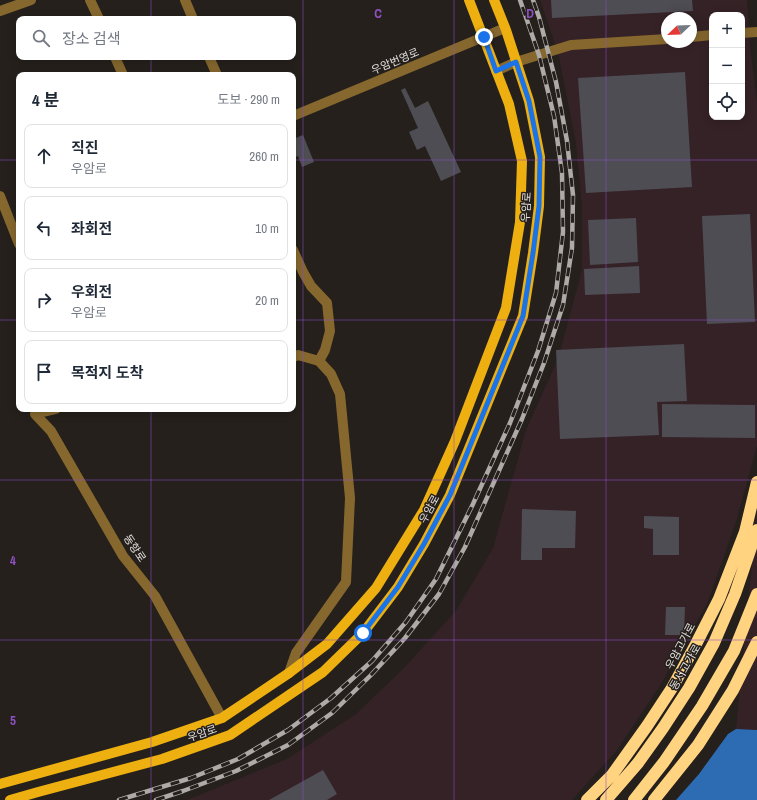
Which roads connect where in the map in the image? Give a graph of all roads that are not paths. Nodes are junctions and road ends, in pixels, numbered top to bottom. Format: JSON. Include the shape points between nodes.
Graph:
{"nodes":[{"id":1,"x":31,"y":0,"type":"edge"},
{"id":2,"x":90,"y":0,"type":"edge"},
{"id":3,"x":185,"y":0,"type":"edge"},
{"id":4,"x":469,"y":0,"type":"edge"},
{"id":5,"x":494,"y":0,"type":"edge"},
{"id":6,"x":0,"y":11,"type":"edge"},
{"id":7,"x":97,"y":16,"type":"edge"},
{"id":8,"x":192,"y":16,"type":"edge"},
{"id":9,"x":505,"y":28,"type":"junction"},
{"id":10,"x":757,"y":32,"type":"edge"},
{"id":11,"x":745,"y":33,"type":"edge"},
{"id":12,"x":709,"y":35,"type":"edge"},
{"id":13,"x":697,"y":36,"type":"edge"},
{"id":14,"x":484,"y":37,"type":"junction"},
{"id":15,"x":661,"y":39,"type":"edge"},
{"id":16,"x":116,"y":60,"type":"edge"},
{"id":17,"x":211,"y":60,"type":"edge"},
{"id":18,"x":516,"y":62,"type":"junction"},
{"id":19,"x":496,"y":71,"type":"junction"},
{"id":20,"x":122,"y":72,"type":"edge"},
{"id":21,"x":216,"y":72,"type":"edge"},
{"id":22,"x":296,"y":115,"type":"edge"},
{"id":23,"x":0,"y":196,"type":"edge"},
{"id":24,"x":16,"y":233,"type":"edge"},
{"id":25,"x":296,"y":257,"type":"edge"},
{"id":26,"x":296,"y":356,"type":"edge"},
{"id":27,"x":319,"y":361,"type":"junction"},
{"id":28,"x":43,"y":412,"type":"edge"},
{"id":29,"x":757,"y":482,"type":"edge"},
{"id":30,"x":757,"y":530,"type":"edge"},
{"id":31,"x":757,"y":594,"type":"edge"},
{"id":32,"x":757,"y":642,"type":"edge"},
{"id":33,"x":289,"y":673,"type":"junction"},
{"id":34,"x":222,"y":718,"type":"junction"},
{"id":35,"x":0,"y":784,"type":"edge"},
{"id":36,"x":10,"y":800,"type":"edge"},
{"id":37,"x":587,"y":800,"type":"edge"},
{"id":38,"x":606,"y":800,"type":"edge"},
{"id":39,"x":634,"y":800,"type":"edge"},
{"id":40,"x":654,"y":800,"type":"edge"}],
"edges":[{"from":1,"to":6,"type":"street"},
{"from":2,"to":7,"type":"street"},
{"from":3,"to":8,"type":"street"},
{"from":4,"to":14,"type":"main road","name":"우암로"},
{"from":5,"to":9,"type":"main road","name":"우암로"},
{"from":9,"to":14,"type":"street","name":"우암번영로"},
{"from":9,"to":18,"type":"main road","name":"우암로"},
{"from":10,"to":11,"type":"street"},
{"from":12,"to":13,"type":"street"},
{"from":14,"to":19,"type":"main road","name":"우암로"},
{"from":14,"to":22,"type":"street","name":"우암번영로"},
{"from":15,"to":18,"type":"street","via":[[571,45]]},
{"from":16,"to":20,"type":"street"},
{"from":17,"to":21,"type":"street"},
{"from":18,"to":19,"type":"street"},
{"from":18,"to":36,"type":"main road","name":"우암로","via":[[529,101],[540,157],[539,206],[523,316],[450,495],[398,587],[363,633],[323,672],[230,736],[162,759]]},
{"from":19,"to":33,"type":"main road","name":"우암로","via":[[509,104],[522,161],[520,222],[506,308],[455,441],[424,510],[376,588],[327,644]]},
{"from":23,"to":24,"type":"street"},
{"from":25,"to":27,"type":"street","via":[[311,286],[327,303],[330,330]]},
{"from":26,"to":27,"type":"street"},
{"from":27,"to":33,"type":"street","via":[[331,374],[340,394],[350,498],[346,582],[296,653]]},
{"from":28,"to":34,"type":"street","name":"동항로","via":[[35,414],[51,431],[123,556],[155,596]]},
{"from":29,"to":37,"type":"highway","name":"우암고가로","via":[[745,532],[719,599],[696,644],[647,726],[612,775]]},
{"from":30,"to":38,"type":"highway","name":"동서고가로","via":[[735,594],[714,643],[689,688],[638,764]]},
{"from":31,"to":39,"type":"highway","via":[[734,651],[702,706],[664,762]]},
{"from":32,"to":40,"type":"highway","via":[[733,690],[698,745]]},
{"from":33,"to":34,"type":"main road","name":"우암로"},
{"from":34,"to":35,"type":"main road","name":"우암로","via":[[152,742]]}]}
